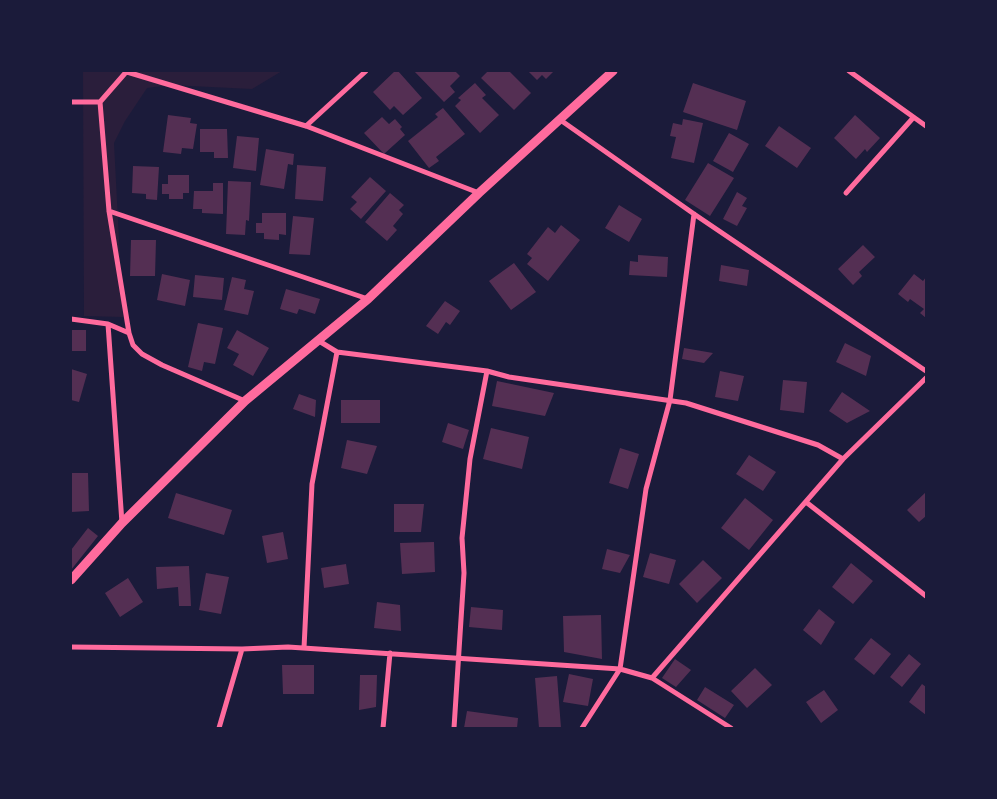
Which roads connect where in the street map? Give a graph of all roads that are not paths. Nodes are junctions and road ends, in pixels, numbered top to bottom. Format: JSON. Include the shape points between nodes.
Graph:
{"nodes":[{"id":1,"x":366,"y":71,"type":"edge"},
{"id":2,"x":613,"y":71,"type":"edge"},
{"id":3,"x":849,"y":71,"type":"edge"},
{"id":4,"x":127,"y":72,"type":"edge"},
{"id":5,"x":71,"y":102,"type":"edge"},
{"id":6,"x":100,"y":102,"type":"junction"},
{"id":7,"x":913,"y":118,"type":"junction"},
{"id":8,"x":558,"y":119,"type":"junction"},
{"id":9,"x":306,"y":126,"type":"junction"},
{"id":10,"x":926,"y":126,"type":"edge"},
{"id":11,"x":846,"y":192,"type":"dead end"},
{"id":12,"x":478,"y":193,"type":"junction"},
{"id":13,"x":110,"y":212,"type":"junction"},
{"id":14,"x":694,"y":214,"type":"junction"},
{"id":15,"x":368,"y":298,"type":"junction"},
{"id":16,"x":71,"y":319,"type":"edge"},
{"id":17,"x":108,"y":324,"type":"junction"},
{"id":18,"x":128,"y":333,"type":"junction"},
{"id":19,"x":319,"y":341,"type":"junction"},
{"id":20,"x":337,"y":352,"type":"junction"},
{"id":21,"x":487,"y":371,"type":"junction"},
{"id":22,"x":926,"y":371,"type":"edge"},
{"id":23,"x":926,"y":378,"type":"edge"},
{"id":24,"x":670,"y":401,"type":"junction"},
{"id":25,"x":245,"y":402,"type":"junction"},
{"id":26,"x":843,"y":459,"type":"junction"},
{"id":27,"x":806,"y":502,"type":"junction"},
{"id":28,"x":122,"y":523,"type":"junction"},
{"id":29,"x":71,"y":580,"type":"edge"},
{"id":30,"x":926,"y":596,"type":"edge"},
{"id":31,"x":71,"y":648,"type":"edge"},
{"id":32,"x":304,"y":648,"type":"junction"},
{"id":33,"x":242,"y":649,"type":"junction"},
{"id":34,"x":390,"y":653,"type":"junction"},
{"id":35,"x":459,"y":658,"type":"junction"},
{"id":36,"x":620,"y":669,"type":"junction"},
{"id":37,"x":652,"y":678,"type":"junction"},
{"id":38,"x":219,"y":728,"type":"edge"},
{"id":39,"x":383,"y":728,"type":"edge"},
{"id":40,"x":454,"y":728,"type":"edge"},
{"id":41,"x":582,"y":728,"type":"edge"},
{"id":42,"x":731,"y":728,"type":"edge"}],
"edges":[{"from":1,"to":9,"type":"street"},
{"from":2,"to":8,"type":"street"},
{"from":3,"to":7,"type":"street"},
{"from":4,"to":6,"type":"street"},
{"from":4,"to":9,"type":"street"},
{"from":5,"to":6,"type":"street"},
{"from":6,"to":13,"type":"street"},
{"from":7,"to":10,"type":"street"},
{"from":7,"to":11,"type":"street"},
{"from":8,"to":12,"type":"street"},
{"from":8,"to":14,"type":"street"},
{"from":9,"to":12,"type":"street"},
{"from":12,"to":15,"type":"street"},
{"from":13,"to":15,"type":"street"},
{"from":13,"to":18,"type":"street"},
{"from":14,"to":22,"type":"street"},
{"from":14,"to":24,"type":"street"},
{"from":15,"to":19,"type":"street"},
{"from":16,"to":17,"type":"street"},
{"from":17,"to":18,"type":"street"},
{"from":17,"to":28,"type":"street"},
{"from":18,"to":25,"type":"street","via":[[142,354]]},
{"from":19,"to":20,"type":"street"},
{"from":19,"to":25,"type":"street"},
{"from":20,"to":21,"type":"street"},
{"from":20,"to":32,"type":"street","via":[[312,484]]},
{"from":21,"to":24,"type":"street"},
{"from":21,"to":35,"type":"street","via":[[470,459],[462,538],[464,573]]},
{"from":23,"to":26,"type":"street"},
{"from":24,"to":26,"type":"street","via":[[686,403],[818,445]]},
{"from":24,"to":36,"type":"street","via":[[646,488]]},
{"from":25,"to":28,"type":"street"},
{"from":26,"to":27,"type":"street"},
{"from":27,"to":30,"type":"street"},
{"from":27,"to":37,"type":"street"},
{"from":28,"to":29,"type":"street"},
{"from":31,"to":33,"type":"street"},
{"from":32,"to":33,"type":"street"},
{"from":32,"to":34,"type":"street"},
{"from":33,"to":38,"type":"street"},
{"from":34,"to":35,"type":"street"},
{"from":34,"to":39,"type":"street"},
{"from":35,"to":36,"type":"street"},
{"from":35,"to":40,"type":"street"},
{"from":36,"to":37,"type":"street"},
{"from":36,"to":41,"type":"street"},
{"from":37,"to":42,"type":"street"}]}
